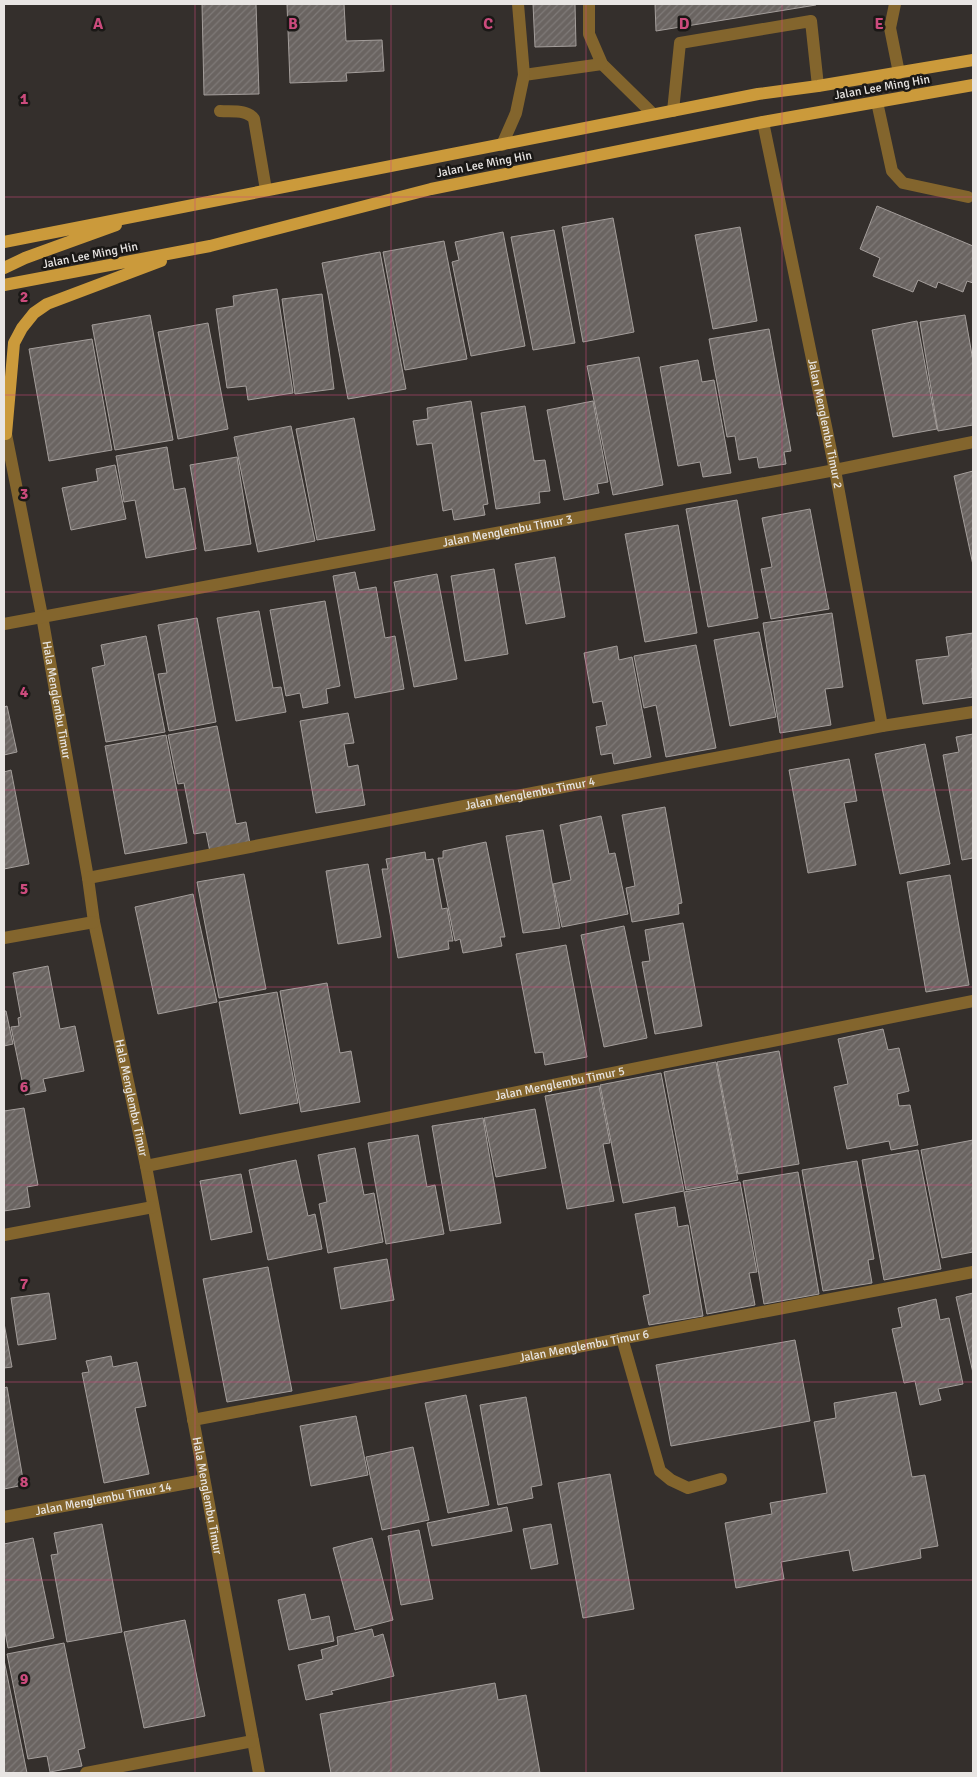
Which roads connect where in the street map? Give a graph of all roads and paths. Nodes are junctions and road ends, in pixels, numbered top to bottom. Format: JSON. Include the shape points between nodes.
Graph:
{"nodes":[{"id":1,"x":518,"y":4,"type":"edge"},
{"id":2,"x":589,"y":4,"type":"edge"},
{"id":3,"x":895,"y":4,"type":"edge"},
{"id":4,"x":973,"y":60,"type":"edge"},
{"id":5,"x":602,"y":64,"type":"junction"},
{"id":6,"x":899,"y":73,"type":"junction"},
{"id":7,"x":524,"y":75,"type":"junction"},
{"id":8,"x":973,"y":85,"type":"edge"},
{"id":9,"x":818,"y":86,"type":"junction"},
{"id":10,"x":877,"y":102,"type":"junction"},
{"id":11,"x":220,"y":111,"type":"dead end"},
{"id":12,"x":673,"y":111,"type":"junction"},
{"id":13,"x":653,"y":114,"type":"junction"},
{"id":14,"x":763,"y":122,"type":"junction"},
{"id":15,"x":502,"y":144,"type":"junction"},
{"id":16,"x":266,"y":190,"type":"junction"},
{"id":17,"x":968,"y":197,"type":"dead end"},
{"id":18,"x":136,"y":216,"type":"junction"},
{"id":19,"x":4,"y":242,"type":"edge"},
{"id":20,"x":194,"y":249,"type":"junction"},
{"id":21,"x":4,"y":268,"type":"edge"},
{"id":22,"x":4,"y":285,"type":"edge"},
{"id":23,"x":4,"y":429,"type":"edge"},
{"id":24,"x":973,"y":442,"type":"edge"},
{"id":25,"x":835,"y":470,"type":"junction"},
{"id":26,"x":42,"y":616,"type":"junction"},
{"id":27,"x":4,"y":624,"type":"edge"},
{"id":28,"x":973,"y":712,"type":"edge"},
{"id":29,"x":882,"y":726,"type":"junction"},
{"id":30,"x":88,"y":878,"type":"junction"},
{"id":31,"x":94,"y":922,"type":"junction"},
{"id":32,"x":4,"y":938,"type":"edge"},
{"id":33,"x":973,"y":1001,"type":"edge"},
{"id":34,"x":146,"y":1166,"type":"junction"},
{"id":35,"x":154,"y":1207,"type":"junction"},
{"id":36,"x":4,"y":1235,"type":"edge"},
{"id":37,"x":973,"y":1272,"type":"edge"},
{"id":38,"x":622,"y":1338,"type":"junction"},
{"id":39,"x":193,"y":1420,"type":"junction"},
{"id":40,"x":721,"y":1479,"type":"dead end"},
{"id":41,"x":204,"y":1480,"type":"junction"},
{"id":42,"x":4,"y":1517,"type":"edge"},
{"id":43,"x":253,"y":1741,"type":"junction"},
{"id":44,"x":86,"y":1773,"type":"edge"},
{"id":45,"x":259,"y":1773,"type":"edge"}],
"edges":[{"from":1,"to":7,"type":"street"},
{"from":2,"to":5,"type":"street","via":[[589,34]]},
{"from":3,"to":6,"type":"street","via":[[890,28]]},
{"from":4,"to":6,"type":"main road","name":"Jalan Lee Ming Hin"},
{"from":5,"to":7,"type":"street"},
{"from":5,"to":13,"type":"street"},
{"from":6,"to":9,"type":"main road","name":"Jalan Lee Ming Hin"},
{"from":7,"to":15,"type":"street","via":[[516,113]]},
{"from":8,"to":10,"type":"main road","name":"Jalan Lee Ming Hin"},
{"from":9,"to":12,"type":"main road","name":"Jalan Lee Ming Hin"},
{"from":9,"to":12,"type":"street","via":[[811,21],[680,43]]},
{"from":10,"to":14,"type":"main road","name":"Jalan Lee Ming Hin"},
{"from":10,"to":17,"type":"street","via":[[892,171],[903,182]]},
{"from":11,"to":16,"type":"street","via":[[244,112],[254,120]]},
{"from":12,"to":13,"type":"main road","name":"Jalan Lee Ming Hin"},
{"from":13,"to":15,"type":"main road","name":"Jalan Lee Ming Hin"},
{"from":14,"to":20,"type":"main road","name":"Jalan Lee Ming Hin","via":[[431,189]]},
{"from":14,"to":25,"type":"street","name":"Jalan Menglembu Timur 2"},
{"from":15,"to":16,"type":"main road","name":"Jalan Lee Ming Hin"},
{"from":16,"to":18,"type":"main road","name":"Jalan Lee Ming Hin"},
{"from":18,"to":19,"type":"main road","name":"Jalan Lee Ming Hin"},
{"from":18,"to":21,"type":"main road"},
{"from":20,"to":22,"type":"main road","name":"Jalan Lee Ming Hin"},
{"from":20,"to":23,"type":"main road","via":[[47,304],[34,312],[14,343]]},
{"from":23,"to":26,"type":"street","name":"Hala Menglembu Timur"},
{"from":24,"to":25,"type":"street","name":"Jalan Menglembu Timur 3"},
{"from":25,"to":26,"type":"street","name":"Jalan Menglembu Timur 3"},
{"from":25,"to":29,"type":"street","name":"Jalan Menglembu Timur 2"},
{"from":26,"to":27,"type":"street","name":"Jalan Menglembu Timur 3"},
{"from":26,"to":30,"type":"street","name":"Hala Menglembu Timur"},
{"from":28,"to":29,"type":"street","name":"Jalan Menglembu Timur 4"},
{"from":29,"to":30,"type":"street","name":"Jalan Menglembu Timur 4"},
{"from":30,"to":31,"type":"street","name":"Hala Menglembu Timur"},
{"from":31,"to":32,"type":"street"},
{"from":31,"to":34,"type":"street","name":"Hala Menglembu Timur"},
{"from":33,"to":34,"type":"street","name":"Jalan Menglembu Timur 5"},
{"from":34,"to":35,"type":"street","name":"Hala Menglembu Timur"},
{"from":35,"to":36,"type":"street"},
{"from":35,"to":39,"type":"street","name":"Hala Menglembu Timur"},
{"from":37,"to":38,"type":"street","name":"Jalan Menglembu Timur 6"},
{"from":38,"to":39,"type":"street","name":"Jalan Menglembu Timur 6"},
{"from":38,"to":40,"type":"street","via":[[660,1471],[688,1488]]},
{"from":39,"to":41,"type":"street","name":"Hala Menglembu Timur"},
{"from":41,"to":42,"type":"street","name":"Jalan Menglembu Timur 14"},
{"from":41,"to":43,"type":"street","name":"Hala Menglembu Timur"},
{"from":43,"to":44,"type":"street"},
{"from":43,"to":45,"type":"street","name":"Hala Menglembu Timur"}]}
